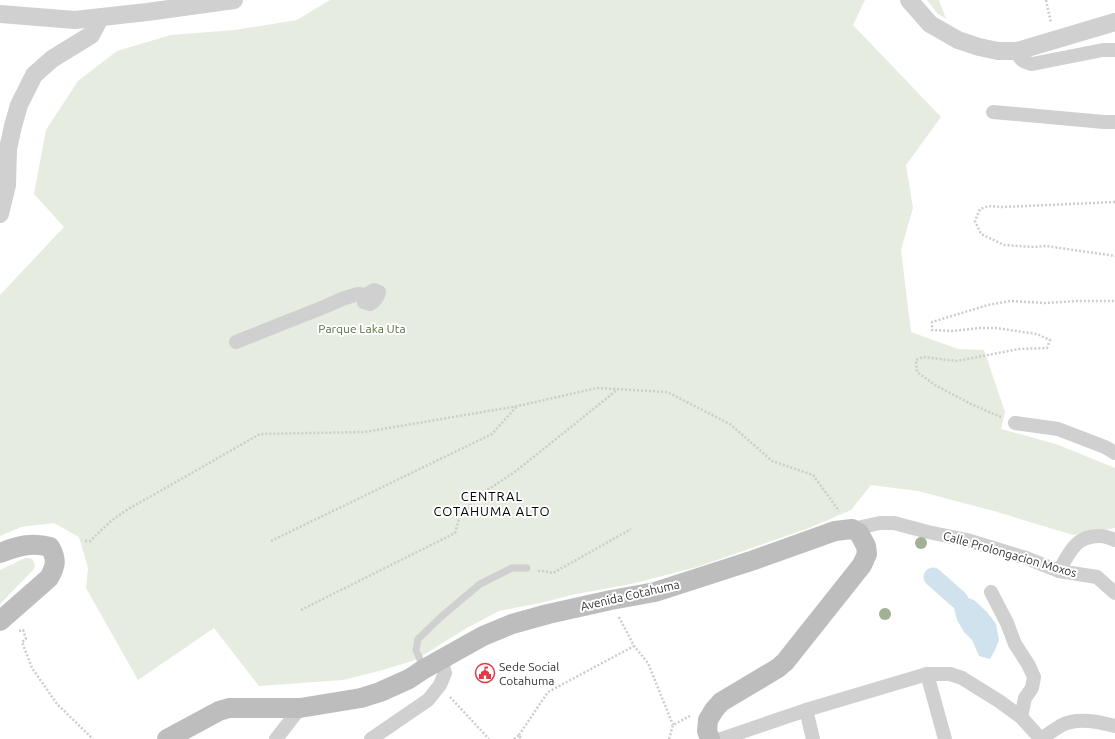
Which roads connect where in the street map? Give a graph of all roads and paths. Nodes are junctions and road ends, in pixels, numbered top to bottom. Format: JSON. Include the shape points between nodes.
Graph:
{"nodes":[{"id":1,"x":234,"y":0,"type":"edge"},
{"id":2,"x":909,"y":0,"type":"edge"},
{"id":3,"x":1046,"y":0,"type":"edge"},
{"id":4,"x":0,"y":14,"type":"edge"},
{"id":5,"x":100,"y":18,"type":"junction"},
{"id":6,"x":1115,"y":22,"type":"edge"},
{"id":7,"x":1055,"y":39,"type":"junction"},
{"id":8,"x":1115,"y":50,"type":"edge"},
{"id":9,"x":1017,"y":51,"type":"junction"},
{"id":10,"x":993,"y":112,"type":"dead end"},
{"id":11,"x":1115,"y":122,"type":"edge"},
{"id":12,"x":4,"y":148,"type":"edge"},
{"id":13,"x":1115,"y":202,"type":"edge"},
{"id":14,"x":0,"y":214,"type":"edge"},
{"id":15,"x":1115,"y":256,"type":"edge"},
{"id":16,"x":365,"y":295,"type":"dead end"},
{"id":17,"x":1115,"y":301,"type":"edge"},
{"id":18,"x":236,"y":342,"type":"dead end"},
{"id":19,"x":617,"y":390,"type":"junction"},
{"id":20,"x":518,"y":406,"type":"junction"},
{"id":21,"x":1015,"y":423,"type":"joint"},
{"id":22,"x":1115,"y":453,"type":"edge"},
{"id":23,"x":631,"y":529,"type":"dead end"},
{"id":24,"x":852,"y":529,"type":"junction"},
{"id":25,"x":1115,"y":540,"type":"edge"},
{"id":26,"x":86,"y":541,"type":"dead end"},
{"id":27,"x":271,"y":541,"type":"dead end"},
{"id":28,"x":0,"y":553,"type":"edge"},
{"id":29,"x":527,"y":568,"type":"joint"},
{"id":30,"x":1059,"y":571,"type":"junction"},
{"id":31,"x":991,"y":592,"type":"dead end"},
{"id":32,"x":1115,"y":593,"type":"edge"},
{"id":33,"x":611,"y":600,"type":"junction"},
{"id":34,"x":301,"y":610,"type":"dead end"},
{"id":35,"x":0,"y":621,"type":"edge"},
{"id":36,"x":16,"y":632,"type":"dead end"},
{"id":37,"x":634,"y":646,"type":"junction"},
{"id":38,"x":432,"y":664,"type":"junction"},
{"id":39,"x":927,"y":674,"type":"junction"},
{"id":40,"x":440,"y":685,"type":"junction"},
{"id":41,"x":300,"y":708,"type":"junction"},
{"id":42,"x":806,"y":710,"type":"junction"},
{"id":43,"x":1021,"y":717,"type":"junction"},
{"id":44,"x":673,"y":725,"type":"junction"},
{"id":45,"x":1115,"y":726,"type":"edge"},
{"id":46,"x":709,"y":730,"type":"edge"},
{"id":47,"x":519,"y":736,"type":"junction"},
{"id":48,"x":93,"y":739,"type":"edge"},
{"id":49,"x":167,"y":739,"type":"edge"},
{"id":50,"x":276,"y":739,"type":"edge"},
{"id":51,"x":371,"y":739,"type":"edge"},
{"id":52,"x":489,"y":739,"type":"edge"},
{"id":53,"x":514,"y":739,"type":"edge"},
{"id":54,"x":520,"y":739,"type":"edge"},
{"id":55,"x":669,"y":739,"type":"edge"},
{"id":56,"x":721,"y":739,"type":"edge"},
{"id":57,"x":814,"y":739,"type":"edge"},
{"id":58,"x":945,"y":739,"type":"edge"},
{"id":59,"x":1041,"y":739,"type":"edge"}],
"edges":[{"from":1,"to":5,"type":"street"},
{"from":2,"to":9,"type":"street","via":[[930,24],[958,40],[991,50]]},
{"from":3,"to":7,"type":"path"},
{"from":4,"to":5,"type":"street","via":[[75,20]]},
{"from":5,"to":12,"type":"street","via":[[91,35],[52,59],[34,75],[19,105]]},
{"from":6,"to":7,"type":"street"},
{"from":7,"to":9,"type":"street"},
{"from":8,"to":9,"type":"street","via":[[1032,64],[1019,58]]},
{"from":10,"to":11,"type":"street"},
{"from":12,"to":14,"type":"street","via":[[7,185]]},
{"from":13,"to":15,"type":"path","via":[[989,206],[980,209],[974,221],[982,234],[1004,245],[1046,246]]},
{"from":16,"to":18,"type":"street","via":[[358,294],[342,299]]},
{"from":17,"to":21,"type":"path","via":[[1010,301],[932,322],[932,330],[996,328],[1037,334],[1050,340],[1046,348],[1019,349],[957,361],[923,357],[916,360],[917,372],[935,385]]},
{"from":19,"to":20,"type":"path","via":[[597,388]]},
{"from":19,"to":24,"type":"path","via":[[667,392],[730,424],[772,461],[813,475]]},
{"from":19,"to":34,"type":"path","via":[[516,471],[477,497],[459,519],[455,533]]},
{"from":20,"to":26,"type":"path","via":[[365,432],[260,434],[125,511],[90,541]]},
{"from":20,"to":27,"type":"path","via":[[492,434]]},
{"from":21,"to":22,"type":"street","via":[[1058,429]]},
{"from":23,"to":29,"type":"path","via":[[553,573],[532,571]]},
{"from":24,"to":30,"type":"street","name":"Calle Prolongacion Moxos","via":[[894,523],[967,540]]},
{"from":24,"to":33,"type":"main road","name":"Avenida Cotahuma","via":[[835,532],[655,592]]},
{"from":24,"to":46,"type":"main road","via":[[860,533],[866,546],[862,565],[785,662],[721,702],[714,710]]},
{"from":25,"to":30,"type":"street","via":[[1100,535],[1086,538],[1070,551]]},
{"from":28,"to":35,"type":"main road","via":[[40,544],[50,547],[55,563],[49,578]]},
{"from":29,"to":38,"type":"lane","via":[[512,568],[480,584],[418,639],[416,650]]},
{"from":30,"to":32,"type":"street","name":"Calle Prolongacion Moxos","via":[[1097,577]]},
{"from":31,"to":43,"type":"street","via":[[1034,678],[1032,688],[1025,698]]},
{"from":33,"to":37,"type":"path"},
{"from":33,"to":38,"type":"main road","name":"Avenida Cotahuma","via":[[512,624],[483,636]]},
{"from":36,"to":48,"type":"path","via":[[23,630],[26,639],[22,642],[32,668],[57,704]]},
{"from":37,"to":44,"type":"path","via":[[648,663]]},
{"from":37,"to":47,"type":"path","via":[[548,692]]},
{"from":38,"to":40,"type":"street","via":[[445,673]]},
{"from":38,"to":41,"type":"main road","name":"Avenida Cotahuma","via":[[409,680],[380,692],[361,698]]},
{"from":39,"to":42,"type":"street"},
{"from":39,"to":43,"type":"street","via":[[950,674],[962,678]]},
{"from":39,"to":58,"type":"street"},
{"from":40,"to":51,"type":"street","via":[[428,700]]},
{"from":40,"to":52,"type":"path"},
{"from":41,"to":49,"type":"main road","name":"Avenida Cotahuma","via":[[229,708]]},
{"from":41,"to":50,"type":"street"},
{"from":42,"to":56,"type":"street"},
{"from":42,"to":57,"type":"street"},
{"from":43,"to":59,"type":"street"},
{"from":44,"to":46,"type":"path","via":[[696,713]]},
{"from":44,"to":55,"type":"path"},
{"from":45,"to":59,"type":"street","via":[[1096,721],[1079,721],[1063,724]]},
{"from":47,"to":53,"type":"path"},
{"from":47,"to":54,"type":"path"}]}
